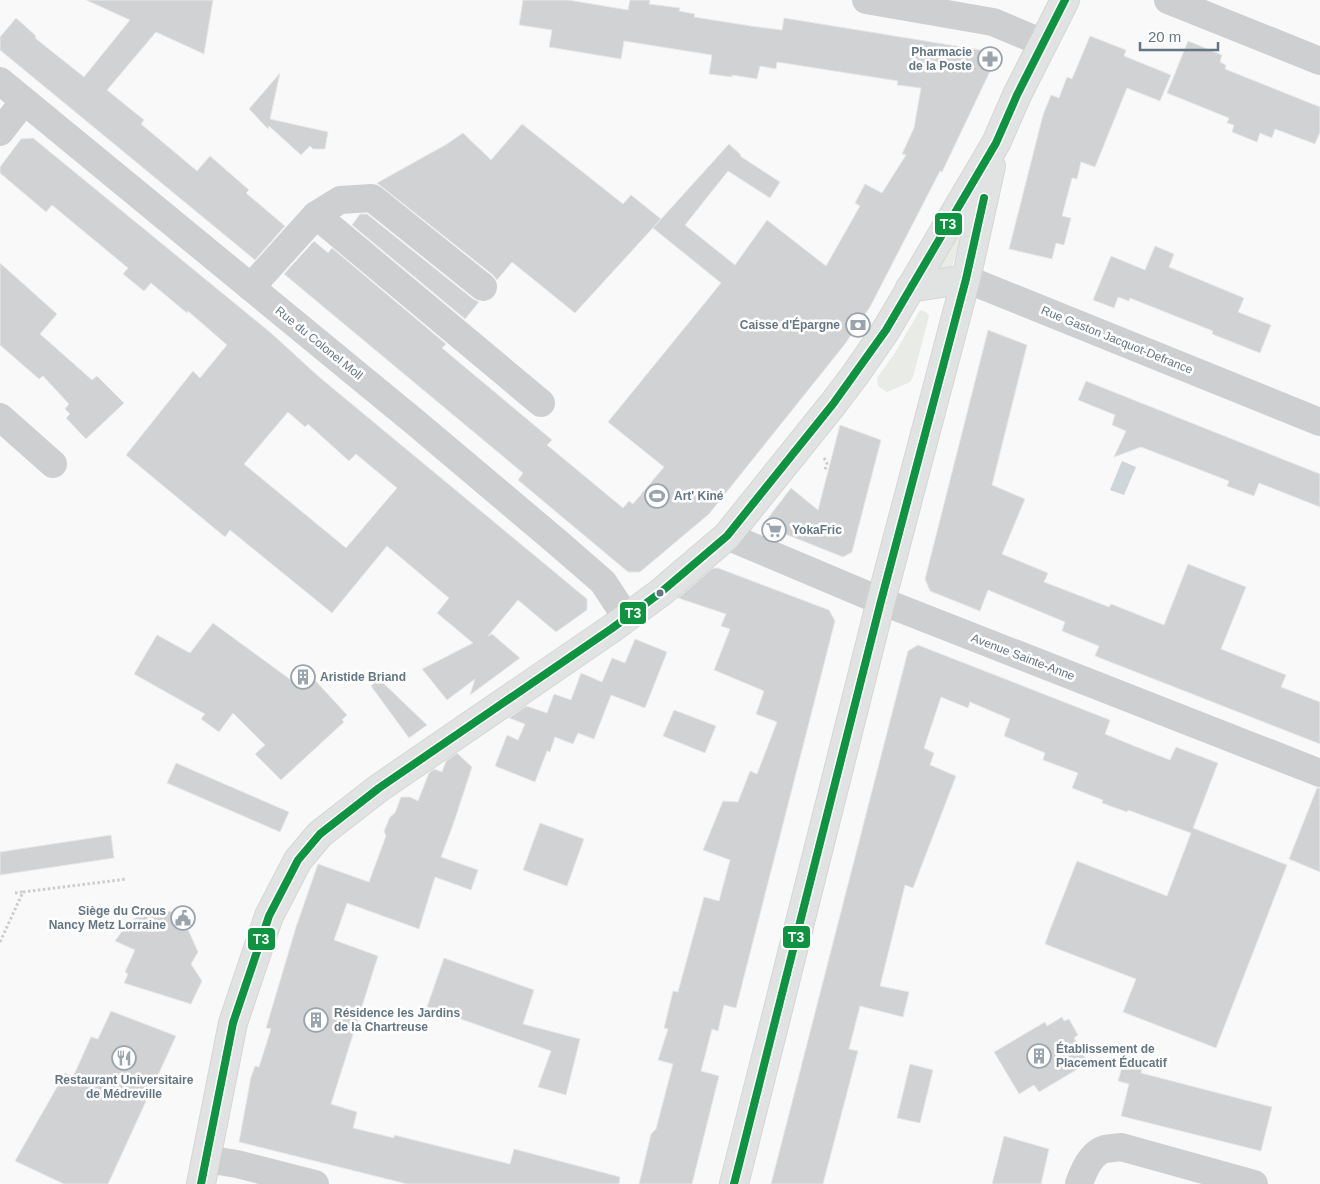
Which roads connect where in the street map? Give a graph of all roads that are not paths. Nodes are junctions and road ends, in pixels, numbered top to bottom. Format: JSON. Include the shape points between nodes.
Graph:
{"nodes":[{"id":1,"x":866,"y":0,"type":"edge"},
{"id":2,"x":1065,"y":0,"type":"edge"},
{"id":3,"x":1168,"y":0,"type":"edge"},
{"id":4,"x":1043,"y":43,"type":"junction"},
{"id":5,"x":1320,"y":61,"type":"edge"},
{"id":6,"x":0,"y":81,"type":"edge"},
{"id":7,"x":24,"y":101,"type":"junction"},
{"id":8,"x":0,"y":132,"type":"edge"},
{"id":9,"x":996,"y":143,"type":"junction"},
{"id":10,"x":316,"y":215,"type":"junction"},
{"id":11,"x":966,"y":279,"type":"junction"},
{"id":12,"x":483,"y":286,"type":"dead end"},
{"id":13,"x":251,"y":287,"type":"junction"},
{"id":14,"x":910,"y":288,"type":"junction"},
{"id":15,"x":541,"y":402,"type":"dead end"},
{"id":16,"x":0,"y":417,"type":"edge"},
{"id":17,"x":1320,"y":422,"type":"edge"},
{"id":18,"x":54,"y":464,"type":"dead end"},
{"id":19,"x":727,"y":536,"type":"junction"},
{"id":20,"x":881,"y":601,"type":"junction"},
{"id":21,"x":626,"y":618,"type":"junction"},
{"id":22,"x":1320,"y":773,"type":"edge"},
{"id":23,"x":203,"y":1172,"type":"edge"},
{"id":24,"x":315,"y":1184,"type":"edge"},
{"id":25,"x":734,"y":1184,"type":"edge"},
{"id":26,"x":1078,"y":1184,"type":"edge"},
{"id":27,"x":1254,"y":1184,"type":"edge"}],
"edges":[{"from":1,"to":4,"type":"street","via":[[993,22]]},
{"from":2,"to":4,"type":"main road"},
{"from":3,"to":5,"type":"street"},
{"from":4,"to":9,"type":"main road"},
{"from":6,"to":7,"type":"street","name":"Rue du Colonel Moll"},
{"from":7,"to":8,"type":"street"},
{"from":7,"to":13,"type":"street","name":"Rue du Colonel Moll"},
{"from":9,"to":11,"type":"main road"},
{"from":9,"to":14,"type":"main road"},
{"from":10,"to":12,"type":"street","via":[[340,200],[372,198]]},
{"from":10,"to":13,"type":"street"},
{"from":10,"to":15,"type":"street"},
{"from":11,"to":14,"type":"main road"},
{"from":11,"to":17,"type":"street","name":"Rue Gaston Jacquot-Defrance"},
{"from":11,"to":20,"type":"main road"},
{"from":13,"to":21,"type":"street","name":"Rue du Colonel Moll","via":[[603,582]]},
{"from":14,"to":19,"type":"main road","via":[[855,376]]},
{"from":16,"to":18,"type":"street"},
{"from":19,"to":20,"type":"street","name":"Avenue Sainte-Anne"},
{"from":19,"to":21,"type":"main road"},
{"from":20,"to":22,"type":"street","name":"Avenue Sainte-Anne"},
{"from":20,"to":25,"type":"main road"},
{"from":21,"to":23,"type":"main road","via":[[379,788],[311,844],[288,877],[268,916],[233,1023]]},
{"from":23,"to":24,"type":"street","via":[[237,1164]]},
{"from":26,"to":27,"type":"street","via":[[1083,1171],[1102,1150],[1121,1147]]}]}
